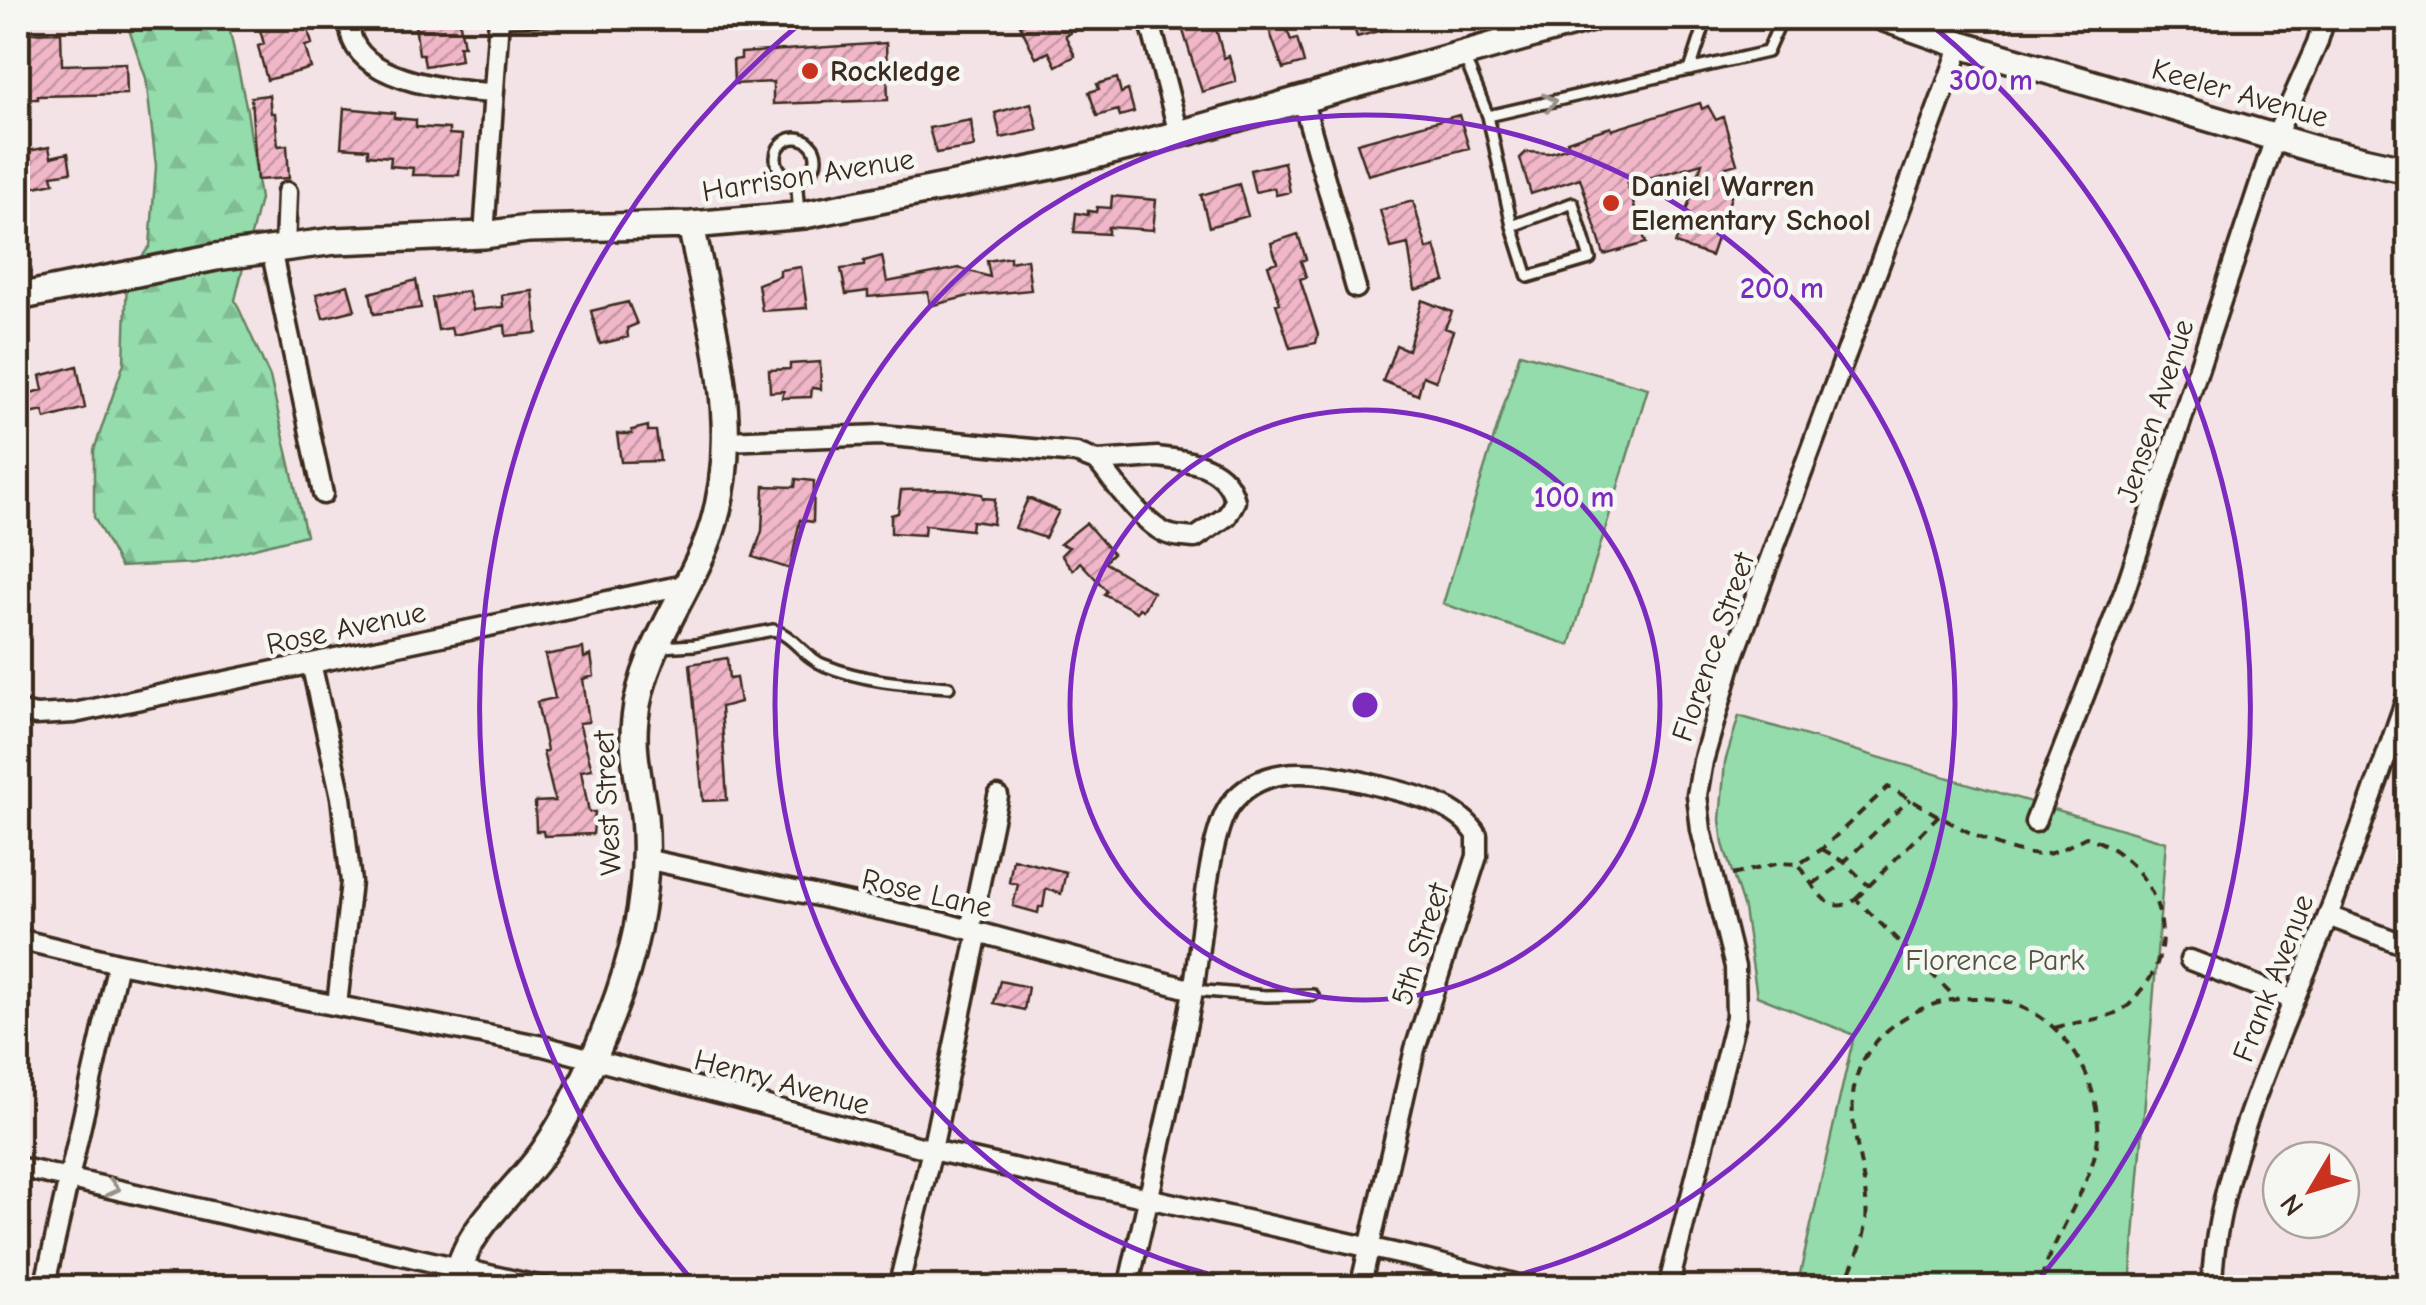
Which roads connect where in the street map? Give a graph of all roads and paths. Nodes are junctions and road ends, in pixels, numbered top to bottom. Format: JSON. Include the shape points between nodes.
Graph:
{"nodes":[{"id":1,"x":348,"y":18,"type":"edge"},
{"id":2,"x":586,"y":18,"type":"edge"},
{"id":3,"x":1149,"y":18,"type":"edge"},
{"id":4,"x":1591,"y":18,"type":"edge"},
{"id":5,"x":1707,"y":18,"type":"edge"},
{"id":6,"x":1782,"y":18,"type":"edge"},
{"id":7,"x":1884,"y":18,"type":"edge"},
{"id":8,"x":2324,"y":18,"type":"edge"},
{"id":9,"x":499,"y":19,"type":"edge"},
{"id":10,"x":1961,"y":44,"type":"junction"},
{"id":11,"x":1463,"y":53,"type":"junction"},
{"id":12,"x":1690,"y":70,"type":"junction"},
{"id":13,"x":492,"y":93,"type":"junction"},
{"id":14,"x":1302,"y":98,"type":"junction"},
{"id":15,"x":1488,"y":116,"type":"junction"},
{"id":16,"x":1179,"y":134,"type":"junction"},
{"id":17,"x":2275,"y":138,"type":"junction"},
{"id":18,"x":2408,"y":170,"type":"edge"},
{"id":19,"x":796,"y":178,"type":"junction"},
{"id":20,"x":287,"y":192,"type":"dead end"},
{"id":21,"x":799,"y":215,"type":"junction"},
{"id":22,"x":692,"y":226,"type":"junction"},
{"id":23,"x":1512,"y":226,"type":"junction"},
{"id":24,"x":484,"y":235,"type":"junction"},
{"id":25,"x":278,"y":248,"type":"junction"},
{"id":26,"x":1356,"y":288,"type":"dead end"},
{"id":27,"x":18,"y":297,"type":"edge"},
{"id":28,"x":726,"y":441,"type":"junction"},
{"id":29,"x":1097,"y":461,"type":"junction"},
{"id":30,"x":323,"y":494,"type":"dead end"},
{"id":31,"x":684,"y":585,"type":"junction"},
{"id":32,"x":657,"y":647,"type":"junction"},
{"id":33,"x":311,"y":663,"type":"junction"},
{"id":34,"x":949,"y":687,"type":"dead end"},
{"id":35,"x":2408,"y":694,"type":"edge"},
{"id":36,"x":18,"y":711,"type":"edge"},
{"id":37,"x":998,"y":796,"type":"dead end"},
{"id":38,"x":1910,"y":798,"type":"junction"},
{"id":39,"x":1940,"y":814,"type":"junction"},
{"id":40,"x":2036,"y":822,"type":"dead end"},
{"id":41,"x":1822,"y":849,"type":"junction"},
{"id":42,"x":646,"y":859,"type":"junction"},
{"id":43,"x":1844,"y":862,"type":"junction"},
{"id":44,"x":1799,"y":864,"type":"junction"},
{"id":45,"x":1732,"y":875,"type":"dead end"},
{"id":46,"x":1813,"y":884,"type":"junction"},
{"id":47,"x":1869,"y":886,"type":"junction"},
{"id":48,"x":1856,"y":898,"type":"junction"},
{"id":49,"x":2328,"y":916,"type":"junction"},
{"id":50,"x":974,"y":931,"type":"junction"},
{"id":51,"x":18,"y":940,"type":"edge"},
{"id":52,"x":2408,"y":946,"type":"edge"},
{"id":53,"x":2190,"y":960,"type":"dead end"},
{"id":54,"x":118,"y":962,"type":"junction"},
{"id":55,"x":1194,"y":990,"type":"junction"},
{"id":56,"x":1313,"y":994,"type":"dead end"},
{"id":57,"x":1956,"y":998,"type":"junction"},
{"id":58,"x":2294,"y":1000,"type":"junction"},
{"id":59,"x":337,"y":1005,"type":"junction"},
{"id":60,"x":2054,"y":1028,"type":"junction"},
{"id":61,"x":592,"y":1059,"type":"junction"},
{"id":62,"x":932,"y":1150,"type":"junction"},
{"id":63,"x":18,"y":1167,"type":"edge"},
{"id":64,"x":69,"y":1178,"type":"junction"},
{"id":65,"x":1148,"y":1199,"type":"junction"},
{"id":66,"x":1370,"y":1248,"type":"junction"},
{"id":67,"x":456,"y":1278,"type":"edge"},
{"id":68,"x":44,"y":1288,"type":"edge"},
{"id":69,"x":546,"y":1288,"type":"edge"},
{"id":70,"x":898,"y":1288,"type":"edge"},
{"id":71,"x":1128,"y":1288,"type":"edge"},
{"id":72,"x":1360,"y":1288,"type":"edge"},
{"id":73,"x":1530,"y":1288,"type":"edge"},
{"id":74,"x":1668,"y":1288,"type":"edge"},
{"id":75,"x":1844,"y":1288,"type":"edge"},
{"id":76,"x":2040,"y":1288,"type":"edge"},
{"id":77,"x":2212,"y":1288,"type":"edge"}],
"edges":[{"from":1,"to":13,"type":"street","via":[[353,43],[391,74]]},
{"from":2,"to":9,"type":"lane"},
{"from":3,"to":16,"type":"street"},
{"from":4,"to":11,"type":"main road","name":"Harrison Avenue"},
{"from":5,"to":12,"type":"lane"},
{"from":6,"to":12,"type":"lane","via":[[1767,52]]},
{"from":7,"to":10,"type":"main road","name":"Keeler Avenue"},
{"from":8,"to":17,"type":"street","name":"Jensen Avenue"},
{"from":9,"to":13,"type":"street"},
{"from":10,"to":17,"type":"main road","name":"Keeler Avenue"},
{"from":10,"to":74,"type":"street","name":"Florence Street","via":[[1732,662],[1702,760],[1701,830],[1735,967],[1736,1017]]},
{"from":11,"to":14,"type":"main road","name":"Harrison Avenue"},
{"from":11,"to":15,"type":"lane"},
{"from":15,"to":12,"type":"lane","one_way":true},
{"from":13,"to":24,"type":"street"},
{"from":14,"to":16,"type":"main road","name":"Harrison Avenue"},
{"from":14,"to":26,"type":"street"},
{"from":15,"to":23,"type":"lane"},
{"from":16,"to":21,"type":"main road","name":"Harrison Avenue"},
{"from":17,"to":18,"type":"main road","name":"Keeler Avenue"},
{"from":17,"to":40,"type":"street","name":"Jensen Avenue","via":[[2125,590]]},
{"from":19,"to":19,"type":"lane","via":[[816,162],[810,144],[799,137],[786,140],[775,156],[779,169]]},
{"from":19,"to":21,"type":"lane"},
{"from":20,"to":25,"type":"street"},
{"from":21,"to":22,"type":"main road","name":"Harrison Avenue"},
{"from":22,"to":24,"type":"main road","name":"Harrison Avenue"},
{"from":22,"to":28,"type":"main road","name":"West Street","via":[[726,404]]},
{"from":23,"to":23,"type":"lane","via":[[1573,203],[1590,259],[1528,276]]},
{"from":24,"to":25,"type":"main road","name":"Harrison Avenue"},
{"from":25,"to":27,"type":"main road","name":"Harrison Avenue"},
{"from":25,"to":30,"type":"street"},
{"from":28,"to":29,"type":"street","via":[[881,436],[1076,453]]},
{"from":28,"to":31,"type":"main road","name":"West Street","via":[[706,544]]},
{"from":29,"to":29,"type":"street","via":[[1132,504],[1170,535],[1204,535],[1235,501],[1220,473],[1189,460]]},
{"from":31,"to":32,"type":"main road","name":"West Street"},
{"from":31,"to":33,"type":"street","name":"Rose Avenue"},
{"from":32,"to":34,"type":"lane","via":[[773,630],[824,665],[884,682]]},
{"from":32,"to":42,"type":"main road","name":"West Street","via":[[634,720]]},
{"from":33,"to":36,"type":"street","name":"Rose Avenue","via":[[74,713]]},
{"from":33,"to":59,"type":"street","via":[[341,797],[351,882]]},
{"from":35,"to":49,"type":"street","name":"Frank Avenue"},
{"from":37,"to":50,"type":"street"},
{"from":38,"to":39,"type":"path"},
{"from":38,"to":41,"type":"path","via":[[1888,786]]},
{"from":38,"to":43,"type":"path"},
{"from":39,"to":47,"type":"path"},
{"from":39,"to":60,"type":"path","via":[[2026,854],[2096,840],[2137,870],[2150,889],[2163,917],[2162,952],[2152,977],[2130,1004],[2096,1021]]},
{"from":41,"to":43,"type":"path"},
{"from":41,"to":44,"type":"path"},
{"from":42,"to":50,"type":"street","name":"Rose Lane"},
{"from":42,"to":61,"type":"main road","name":"West Street","via":[[631,957]]},
{"from":43,"to":46,"type":"path"},
{"from":43,"to":47,"type":"path"},
{"from":44,"to":45,"type":"path"},
{"from":44,"to":46,"type":"path"},
{"from":46,"to":48,"type":"path","via":[[1832,906],[1845,907]]},
{"from":47,"to":48,"type":"path"},
{"from":48,"to":57,"type":"path"},
{"from":49,"to":52,"type":"street"},
{"from":49,"to":58,"type":"street","name":"Frank Avenue"},
{"from":50,"to":55,"type":"street","name":"Rose Lane"},
{"from":50,"to":62,"type":"street"},
{"from":51,"to":54,"type":"street","name":"Henry Avenue"},
{"from":53,"to":58,"type":"street"},
{"from":54,"to":59,"type":"street","name":"Henry Avenue"},
{"from":54,"to":64,"type":"street"},
{"from":55,"to":56,"type":"lane"},
{"from":55,"to":65,"type":"street"},
{"from":55,"to":66,"type":"street","name":"5th Street","via":[[1219,833],[1229,806],[1256,782],[1300,772],[1406,794],[1460,814],[1477,835],[1416,1049]]},
{"from":57,"to":60,"type":"path","via":[[1988,998],[2031,1012]]},
{"from":57,"to":75,"type":"path","via":[[1904,1017],[1862,1064],[1851,1098],[1865,1174],[1866,1226]]},
{"from":58,"to":77,"type":"street","name":"Frank Avenue","via":[[2234,1168],[2219,1222]]},
{"from":59,"to":61,"type":"street","name":"Henry Avenue"},
{"from":60,"to":76,"type":"path","via":[[2081,1061],[2098,1130],[2091,1166]]},
{"from":61,"to":62,"type":"street","name":"Henry Avenue"},
{"from":61,"to":67,"type":"main road","name":"West Street","via":[[546,1149],[482,1226]]},
{"from":62,"to":65,"type":"street","name":"Henry Avenue"},
{"from":62,"to":70,"type":"street"},
{"from":63,"to":64,"type":"street"},
{"from":64,"to":67,"type":"street","one_way":true},
{"from":64,"to":68,"type":"street"},
{"from":65,"to":66,"type":"street","name":"Henry Avenue"},
{"from":65,"to":71,"type":"street"},
{"from":66,"to":72,"type":"street","name":"5th Street"},
{"from":66,"to":73,"type":"street","name":"Henry Avenue"},
{"from":67,"to":69,"type":"street"}]}
